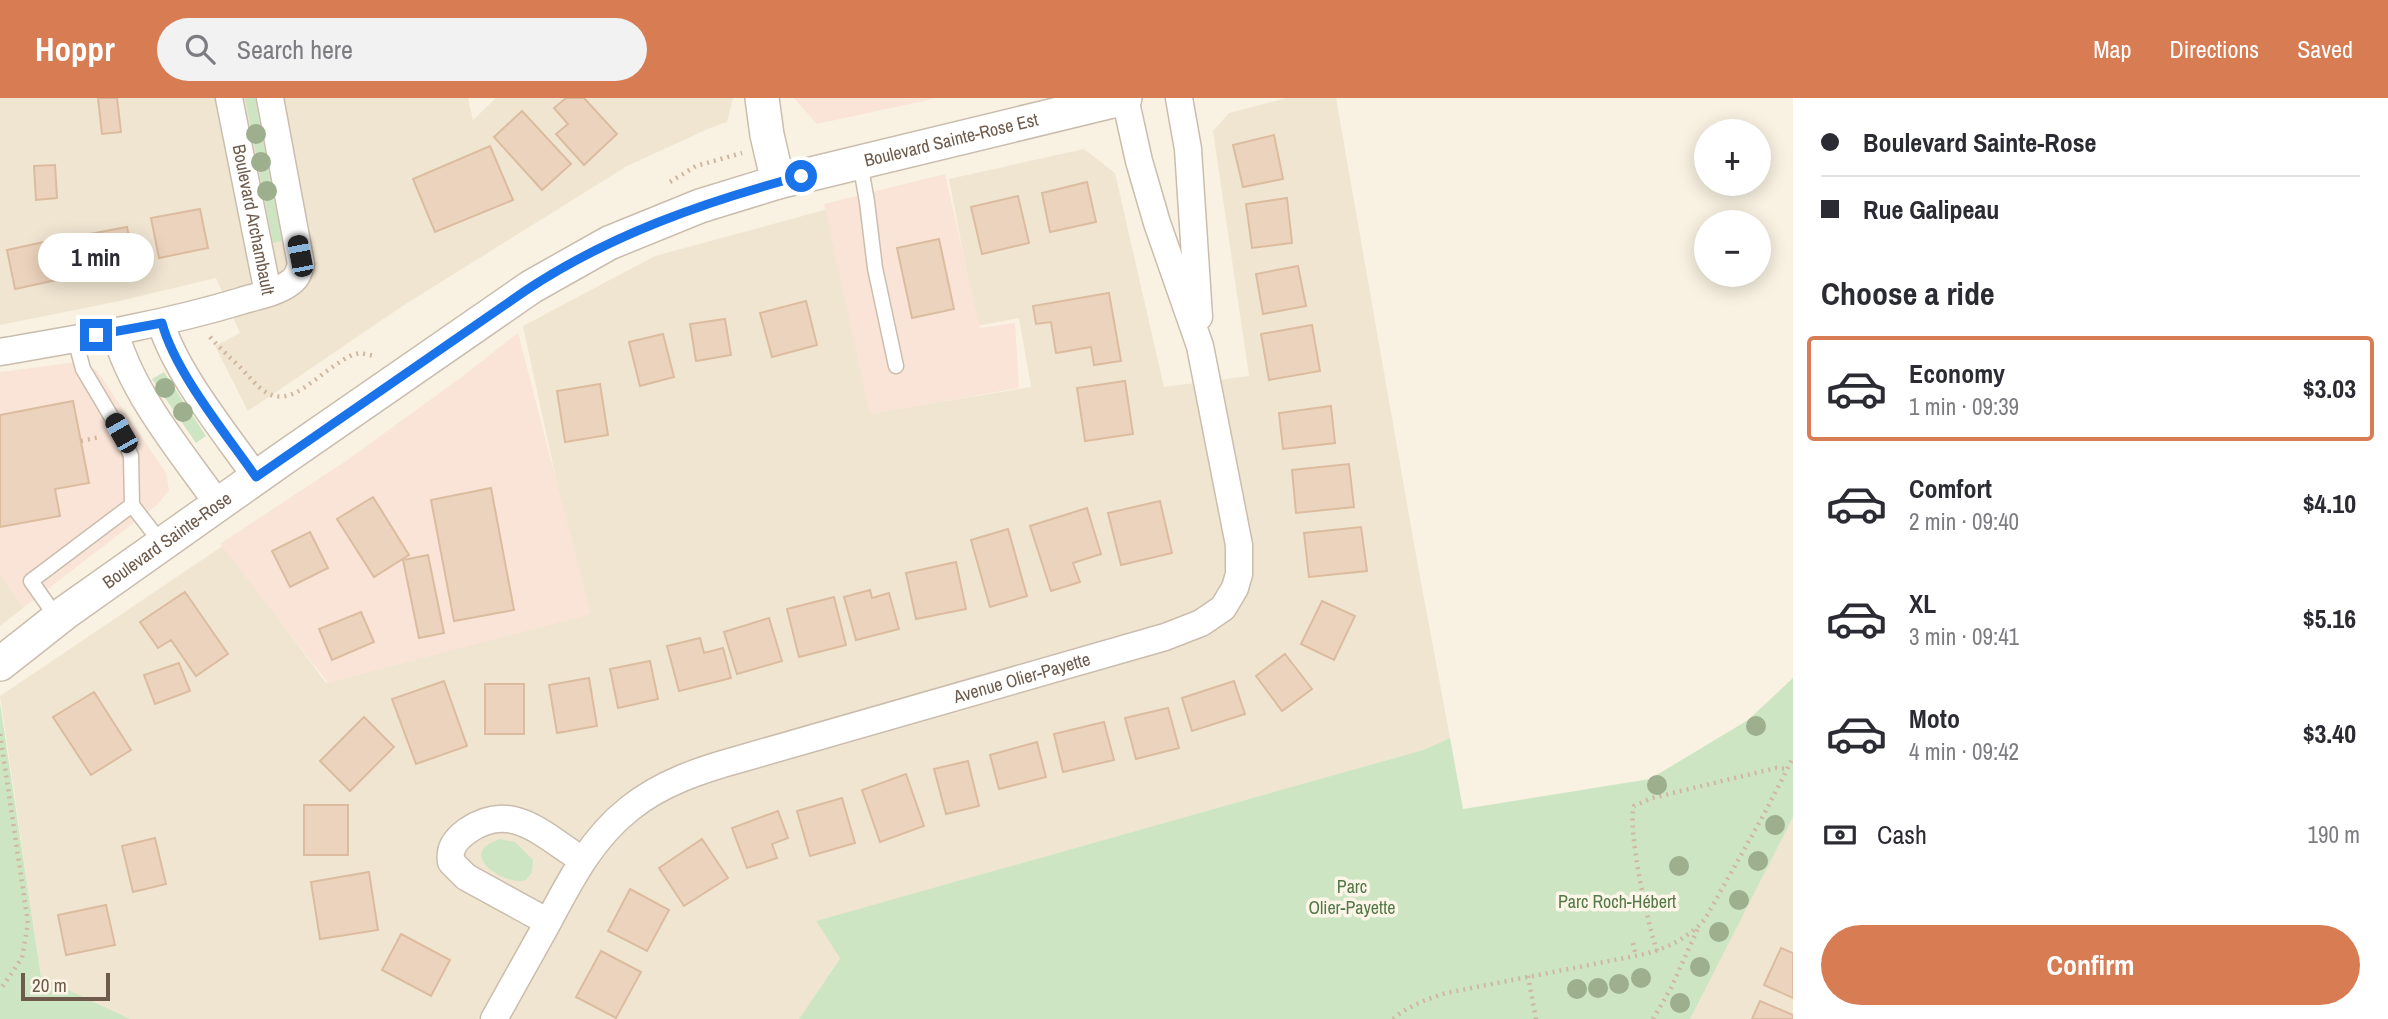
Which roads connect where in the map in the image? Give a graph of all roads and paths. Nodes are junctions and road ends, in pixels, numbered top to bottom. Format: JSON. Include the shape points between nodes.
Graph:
{"nodes":[{"id":1,"x":229,"y":98,"type":"edge"},
{"id":2,"x":270,"y":98,"type":"edge"},
{"id":3,"x":762,"y":98,"type":"edge"},
{"id":4,"x":1125,"y":98,"type":"edge"},
{"id":5,"x":1179,"y":98,"type":"edge"},
{"id":6,"x":728,"y":156,"type":"dead end"},
{"id":7,"x":859,"y":161,"type":"junction"},
{"id":8,"x":778,"y":182,"type":"junction"},
{"id":9,"x":663,"y":187,"type":"dead end"},
{"id":10,"x":268,"y":293,"type":"junction"},
{"id":11,"x":162,"y":323,"type":"junction"},
{"id":12,"x":115,"y":332,"type":"junction"},
{"id":13,"x":209,"y":336,"type":"dead end"},
{"id":14,"x":75,"y":339,"type":"junction"},
{"id":15,"x":1200,"y":346,"type":"junction"},
{"id":16,"x":0,"y":352,"type":"edge"},
{"id":17,"x":368,"y":354,"type":"dead end"},
{"id":18,"x":896,"y":366,"type":"dead end"},
{"id":19,"x":256,"y":477,"type":"junction"},
{"id":20,"x":218,"y":504,"type":"junction"},
{"id":21,"x":132,"y":505,"type":"junction"},
{"id":22,"x":162,"y":544,"type":"junction"},
{"id":23,"x":57,"y":618,"type":"junction"},
{"id":24,"x":0,"y":664,"type":"edge"},
{"id":25,"x":0,"y":734,"type":"edge"},
{"id":26,"x":1793,"y":758,"type":"edge"},
{"id":27,"x":1787,"y":769,"type":"junction"},
{"id":28,"x":583,"y":860,"type":"junction"},
{"id":29,"x":548,"y":922,"type":"junction"},
{"id":30,"x":1699,"y":925,"type":"junction"},
{"id":31,"x":1633,"y":943,"type":"dead end"},
{"id":32,"x":1657,"y":951,"type":"junction"},
{"id":33,"x":1636,"y":956,"type":"junction"},
{"id":34,"x":1528,"y":976,"type":"junction"},
{"id":35,"x":0,"y":990,"type":"edge"},
{"id":36,"x":494,"y":1019,"type":"edge"},
{"id":37,"x":1393,"y":1019,"type":"edge"},
{"id":38,"x":1536,"y":1019,"type":"edge"},
{"id":39,"x":1653,"y":1019,"type":"edge"}],
"edges":[{"from":1,"to":10,"type":"street","name":"Boulevard Archambault"},
{"from":2,"to":10,"type":"street","name":"Boulevard Archambault","via":[[301,264],[293,281]]},
{"from":3,"to":8,"type":"street"},
{"from":4,"to":7,"type":"street","name":"Boulevard Sainte-Rose Est"},
{"from":4,"to":15,"type":"street","name":"Avenue Olier-Payette","via":[[1157,223]]},
{"from":5,"to":15,"type":"street","name":"Avenue Olier-Payette","via":[[1190,176]]},
{"from":6,"to":9,"type":"path","via":[[695,166]]},
{"from":7,"to":8,"type":"street","name":"Boulevard Sainte-Rose Est"},
{"from":7,"to":18,"type":"lane"},
{"from":8,"to":19,"type":"street","name":"Boulevard Sainte-Rose","via":[[676,215],[568,265]]},
{"from":10,"to":11,"type":"street"},
{"from":11,"to":12,"type":"street"},
{"from":11,"to":19,"type":"street","via":[[179,364]]},
{"from":12,"to":14,"type":"street"},
{"from":12,"to":20,"type":"street","via":[[136,385]]},
{"from":13,"to":17,"type":"path","via":[[262,391],[273,396],[301,389],[352,355]]},
{"from":14,"to":16,"type":"street"},
{"from":14,"to":21,"type":"lane","via":[[83,369],[131,456]]},
{"from":15,"to":28,"type":"street","name":"Avenue Olier-Payette","via":[[1239,545],[1236,588],[1223,608],[1201,623],[1165,637],[691,774],[629,809]]},
{"from":19,"to":20,"type":"street","name":"Boulevard Sainte-Rose"},
{"from":20,"to":22,"type":"street","name":"Boulevard Sainte-Rose"},
{"from":21,"to":22,"type":"lane"},
{"from":21,"to":23,"type":"lane","via":[[31,581]]},
{"from":22,"to":23,"type":"street","name":"Boulevard Sainte-Rose"},
{"from":23,"to":24,"type":"street","name":"Boulevard Sainte-Rose"},
{"from":25,"to":35,"type":"path","via":[[28,923],[22,958]]},
{"from":26,"to":27,"type":"path"},
{"from":27,"to":30,"type":"path"},
{"from":27,"to":32,"type":"path","via":[[1776,768],[1634,806],[1631,826]]},
{"from":28,"to":29,"type":"street","name":"Avenue Olier-Payette"},
{"from":28,"to":29,"type":"street","via":[[514,818],[474,827],[451,848],[452,862],[466,877]]},
{"from":29,"to":36,"type":"street","name":"Avenue Olier-Payette"},
{"from":30,"to":32,"type":"path"},
{"from":30,"to":39,"type":"path"},
{"from":31,"to":33,"type":"path"},
{"from":32,"to":33,"type":"path"},
{"from":33,"to":34,"type":"path"},
{"from":34,"to":37,"type":"path","via":[[1427,999]]},
{"from":34,"to":38,"type":"path"}]}
